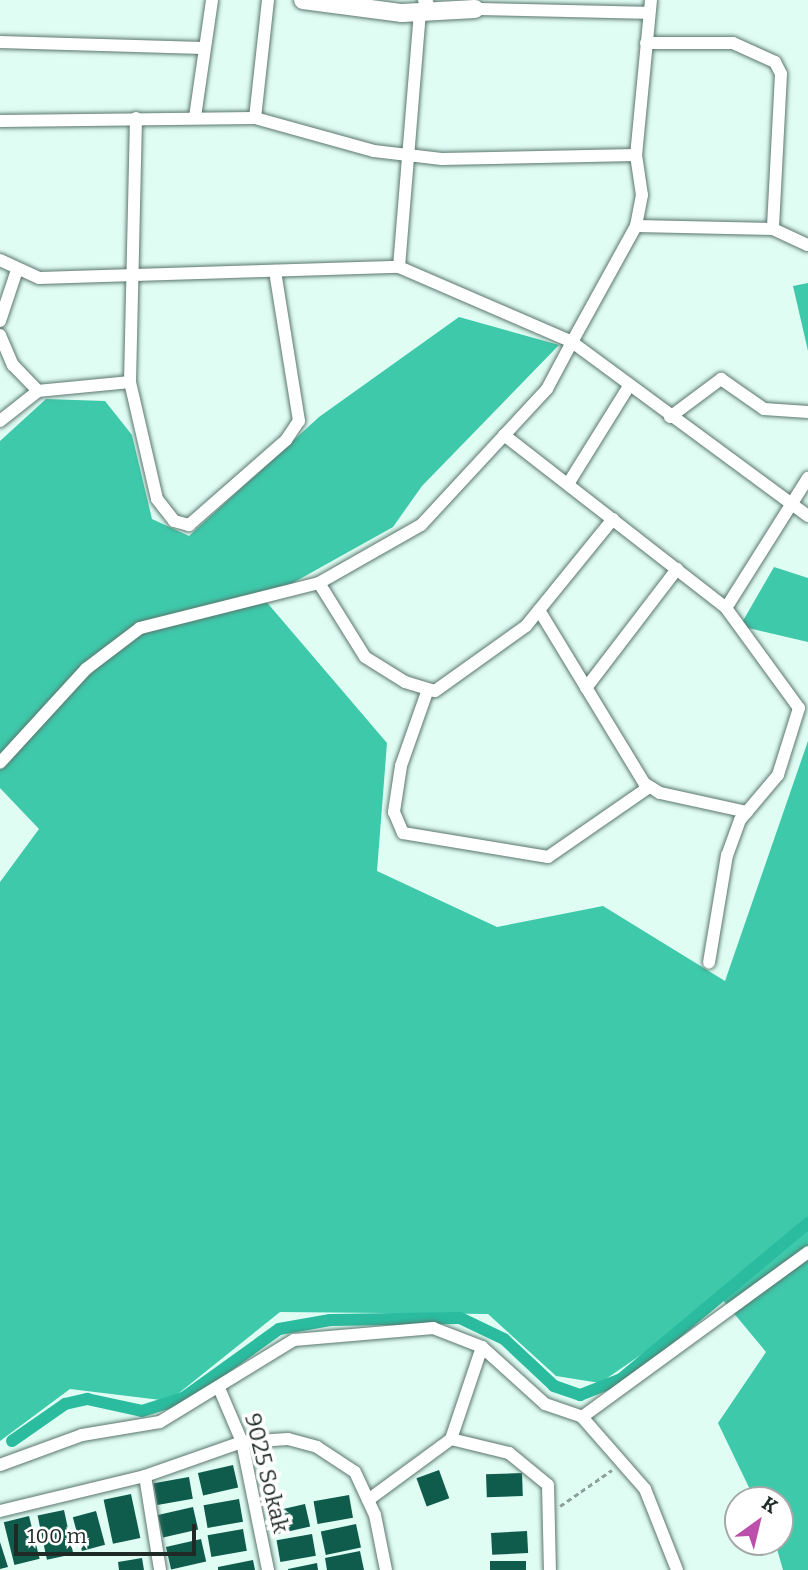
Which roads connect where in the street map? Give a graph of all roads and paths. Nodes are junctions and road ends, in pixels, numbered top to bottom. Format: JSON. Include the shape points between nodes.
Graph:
{"nodes":[{"id":1,"x":212,"y":0,"type":"edge"},
{"id":2,"x":268,"y":0,"type":"edge"},
{"id":3,"x":303,"y":0,"type":"edge"},
{"id":4,"x":380,"y":0,"type":"edge"},
{"id":5,"x":424,"y":5,"type":"edge"},
{"id":6,"x":650,"y":7,"type":"edge"},
{"id":7,"x":359,"y":9,"type":"junction"},
{"id":8,"x":475,"y":9,"type":"joint"},
{"id":9,"x":402,"y":13,"type":"junction"},
{"id":10,"x":0,"y":42,"type":"edge"},
{"id":11,"x":646,"y":43,"type":"junction"},
{"id":12,"x":203,"y":48,"type":"junction"},
{"id":13,"x":195,"y":117,"type":"junction"},
{"id":14,"x":136,"y":118,"type":"junction"},
{"id":15,"x":255,"y":118,"type":"junction"},
{"id":16,"x":0,"y":121,"type":"edge"},
{"id":17,"x":412,"y":155,"type":"junction"},
{"id":18,"x":636,"y":155,"type":"junction"},
{"id":19,"x":636,"y":226,"type":"junction"},
{"id":20,"x":773,"y":229,"type":"junction"},
{"id":21,"x":808,"y":245,"type":"edge"},
{"id":22,"x":0,"y":260,"type":"edge"},
{"id":23,"x":399,"y":267,"type":"junction"},
{"id":24,"x":275,"y":271,"type":"junction"},
{"id":25,"x":16,"y":273,"type":"junction"},
{"id":26,"x":132,"y":274,"type":"junction"},
{"id":27,"x":0,"y":321,"type":"edge"},
{"id":28,"x":0,"y":335,"type":"edge"},
{"id":29,"x":572,"y":342,"type":"junction"},
{"id":30,"x":130,"y":382,"type":"junction"},
{"id":31,"x":629,"y":386,"type":"junction"},
{"id":32,"x":38,"y":391,"type":"junction"},
{"id":33,"x":808,"y":412,"type":"edge"},
{"id":34,"x":670,"y":417,"type":"junction"},
{"id":35,"x":0,"y":421,"type":"edge"},
{"id":36,"x":505,"y":435,"type":"junction"},
{"id":37,"x":808,"y":478,"type":"edge"},
{"id":38,"x":568,"y":484,"type":"junction"},
{"id":39,"x":789,"y":507,"type":"junction"},
{"id":40,"x":808,"y":516,"type":"edge"},
{"id":41,"x":613,"y":519,"type":"junction"},
{"id":42,"x":677,"y":569,"type":"junction"},
{"id":43,"x":319,"y":583,"type":"junction"},
{"id":44,"x":726,"y":608,"type":"junction"},
{"id":45,"x":539,"y":610,"type":"junction"},
{"id":46,"x":586,"y":688,"type":"junction"},
{"id":47,"x":427,"y":692,"type":"junction"},
{"id":48,"x":0,"y":763,"type":"edge"},
{"id":49,"x":649,"y":787,"type":"junction"},
{"id":50,"x":747,"y":812,"type":"junction"},
{"id":51,"x":709,"y":964,"type":"dead end"},
{"id":52,"x":808,"y":1252,"type":"edge"},
{"id":53,"x":482,"y":1347,"type":"junction"},
{"id":54,"x":219,"y":1388,"type":"junction"},
{"id":55,"x":582,"y":1417,"type":"junction"},
{"id":56,"x":450,"y":1439,"type":"junction"},
{"id":57,"x":242,"y":1443,"type":"junction"},
{"id":58,"x":623,"y":1462,"type":"junction"},
{"id":59,"x":2,"y":1467,"type":"edge"},
{"id":60,"x":145,"y":1476,"type":"junction"},
{"id":61,"x":368,"y":1500,"type":"junction"},
{"id":62,"x":0,"y":1511,"type":"edge"},
{"id":63,"x":552,"y":1514,"type":"junction"},
{"id":64,"x":160,"y":1570,"type":"edge"},
{"id":65,"x":268,"y":1570,"type":"edge"},
{"id":66,"x":386,"y":1570,"type":"edge"},
{"id":67,"x":550,"y":1570,"type":"edge"},
{"id":68,"x":677,"y":1570,"type":"edge"}],
"edges":[{"from":1,"to":12,"type":"street"},
{"from":2,"to":15,"type":"street"},
{"from":3,"to":7,"type":"street"},
{"from":4,"to":5,"type":"street"},
{"from":4,"to":7,"type":"street"},
{"from":4,"to":9,"type":"street"},
{"from":5,"to":8,"type":"street"},
{"from":5,"to":9,"type":"street"},
{"from":5,"to":17,"type":"street"},
{"from":6,"to":8,"type":"street"},
{"from":6,"to":11,"type":"street"},
{"from":7,"to":9,"type":"street"},
{"from":10,"to":12,"type":"street"},
{"from":11,"to":18,"type":"street"},
{"from":11,"to":20,"type":"street","via":[[733,43],[775,61],[781,74]]},
{"from":12,"to":13,"type":"street"},
{"from":13,"to":14,"type":"street"},
{"from":13,"to":15,"type":"street"},
{"from":14,"to":16,"type":"street"},
{"from":14,"to":26,"type":"street"},
{"from":15,"to":17,"type":"street"},
{"from":17,"to":18,"type":"street"},
{"from":17,"to":23,"type":"street"},
{"from":18,"to":19,"type":"street","via":[[642,195]]},
{"from":19,"to":20,"type":"street"},
{"from":19,"to":29,"type":"street"},
{"from":20,"to":21,"type":"street"},
{"from":22,"to":25,"type":"street"},
{"from":23,"to":24,"type":"street"},
{"from":23,"to":29,"type":"street"},
{"from":24,"to":26,"type":"street"},
{"from":24,"to":30,"type":"street","via":[[299,421],[286,440],[188,525],[174,521],[157,499]]},
{"from":25,"to":26,"type":"street","via":[[39,278]]},
{"from":25,"to":27,"type":"street"},
{"from":26,"to":30,"type":"street"},
{"from":28,"to":32,"type":"street","via":[[13,365]]},
{"from":29,"to":31,"type":"street"},
{"from":29,"to":36,"type":"street","via":[[547,388]]},
{"from":30,"to":32,"type":"street"},
{"from":31,"to":34,"type":"street"},
{"from":31,"to":38,"type":"street"},
{"from":32,"to":35,"type":"street"},
{"from":33,"to":34,"type":"street","via":[[764,409],[721,379]]},
{"from":34,"to":39,"type":"street"},
{"from":36,"to":38,"type":"street"},
{"from":36,"to":43,"type":"street","via":[[421,525]]},
{"from":37,"to":39,"type":"street"},
{"from":38,"to":41,"type":"street"},
{"from":39,"to":40,"type":"street"},
{"from":39,"to":44,"type":"street"},
{"from":41,"to":42,"type":"street"},
{"from":41,"to":45,"type":"street"},
{"from":42,"to":44,"type":"street"},
{"from":42,"to":46,"type":"street"},
{"from":43,"to":47,"type":"street","via":[[366,657]]},
{"from":43,"to":48,"type":"street","via":[[140,628],[86,670]]},
{"from":44,"to":50,"type":"street","via":[[799,708],[778,775]]},
{"from":45,"to":46,"type":"street"},
{"from":45,"to":47,"type":"street","via":[[500,650]]},
{"from":46,"to":49,"type":"street"},
{"from":47,"to":49,"type":"street","via":[[401,766],[394,812],[403,833],[548,856]]},
{"from":49,"to":50,"type":"street"},
{"from":50,"to":51,"type":"street","via":[[727,855]]},
{"from":52,"to":55,"type":"street"},
{"from":53,"to":54,"type":"street","via":[[433,1328],[337,1332],[264,1354]]},
{"from":53,"to":55,"type":"street","via":[[545,1404]]},
{"from":53,"to":56,"type":"street"},
{"from":54,"to":57,"type":"street","name":"9025 Sokak"},
{"from":54,"to":59,"type":"street","via":[[160,1422],[82,1435]]},
{"from":55,"to":58,"type":"street"},
{"from":56,"to":61,"type":"street"},
{"from":56,"to":63,"type":"street","via":[[489,1445],[531,1466],[548,1485]]},
{"from":57,"to":60,"type":"street"},
{"from":57,"to":61,"type":"street","via":[[288,1439],[317,1447],[355,1472]]},
{"from":57,"to":65,"type":"street","name":"9025 Sokak"},
{"from":58,"to":63,"type":"path"},
{"from":58,"to":68,"type":"street","via":[[645,1489]]},
{"from":60,"to":62,"type":"street"},
{"from":60,"to":64,"type":"street"},
{"from":61,"to":66,"type":"street"},
{"from":63,"to":67,"type":"street"}]}
